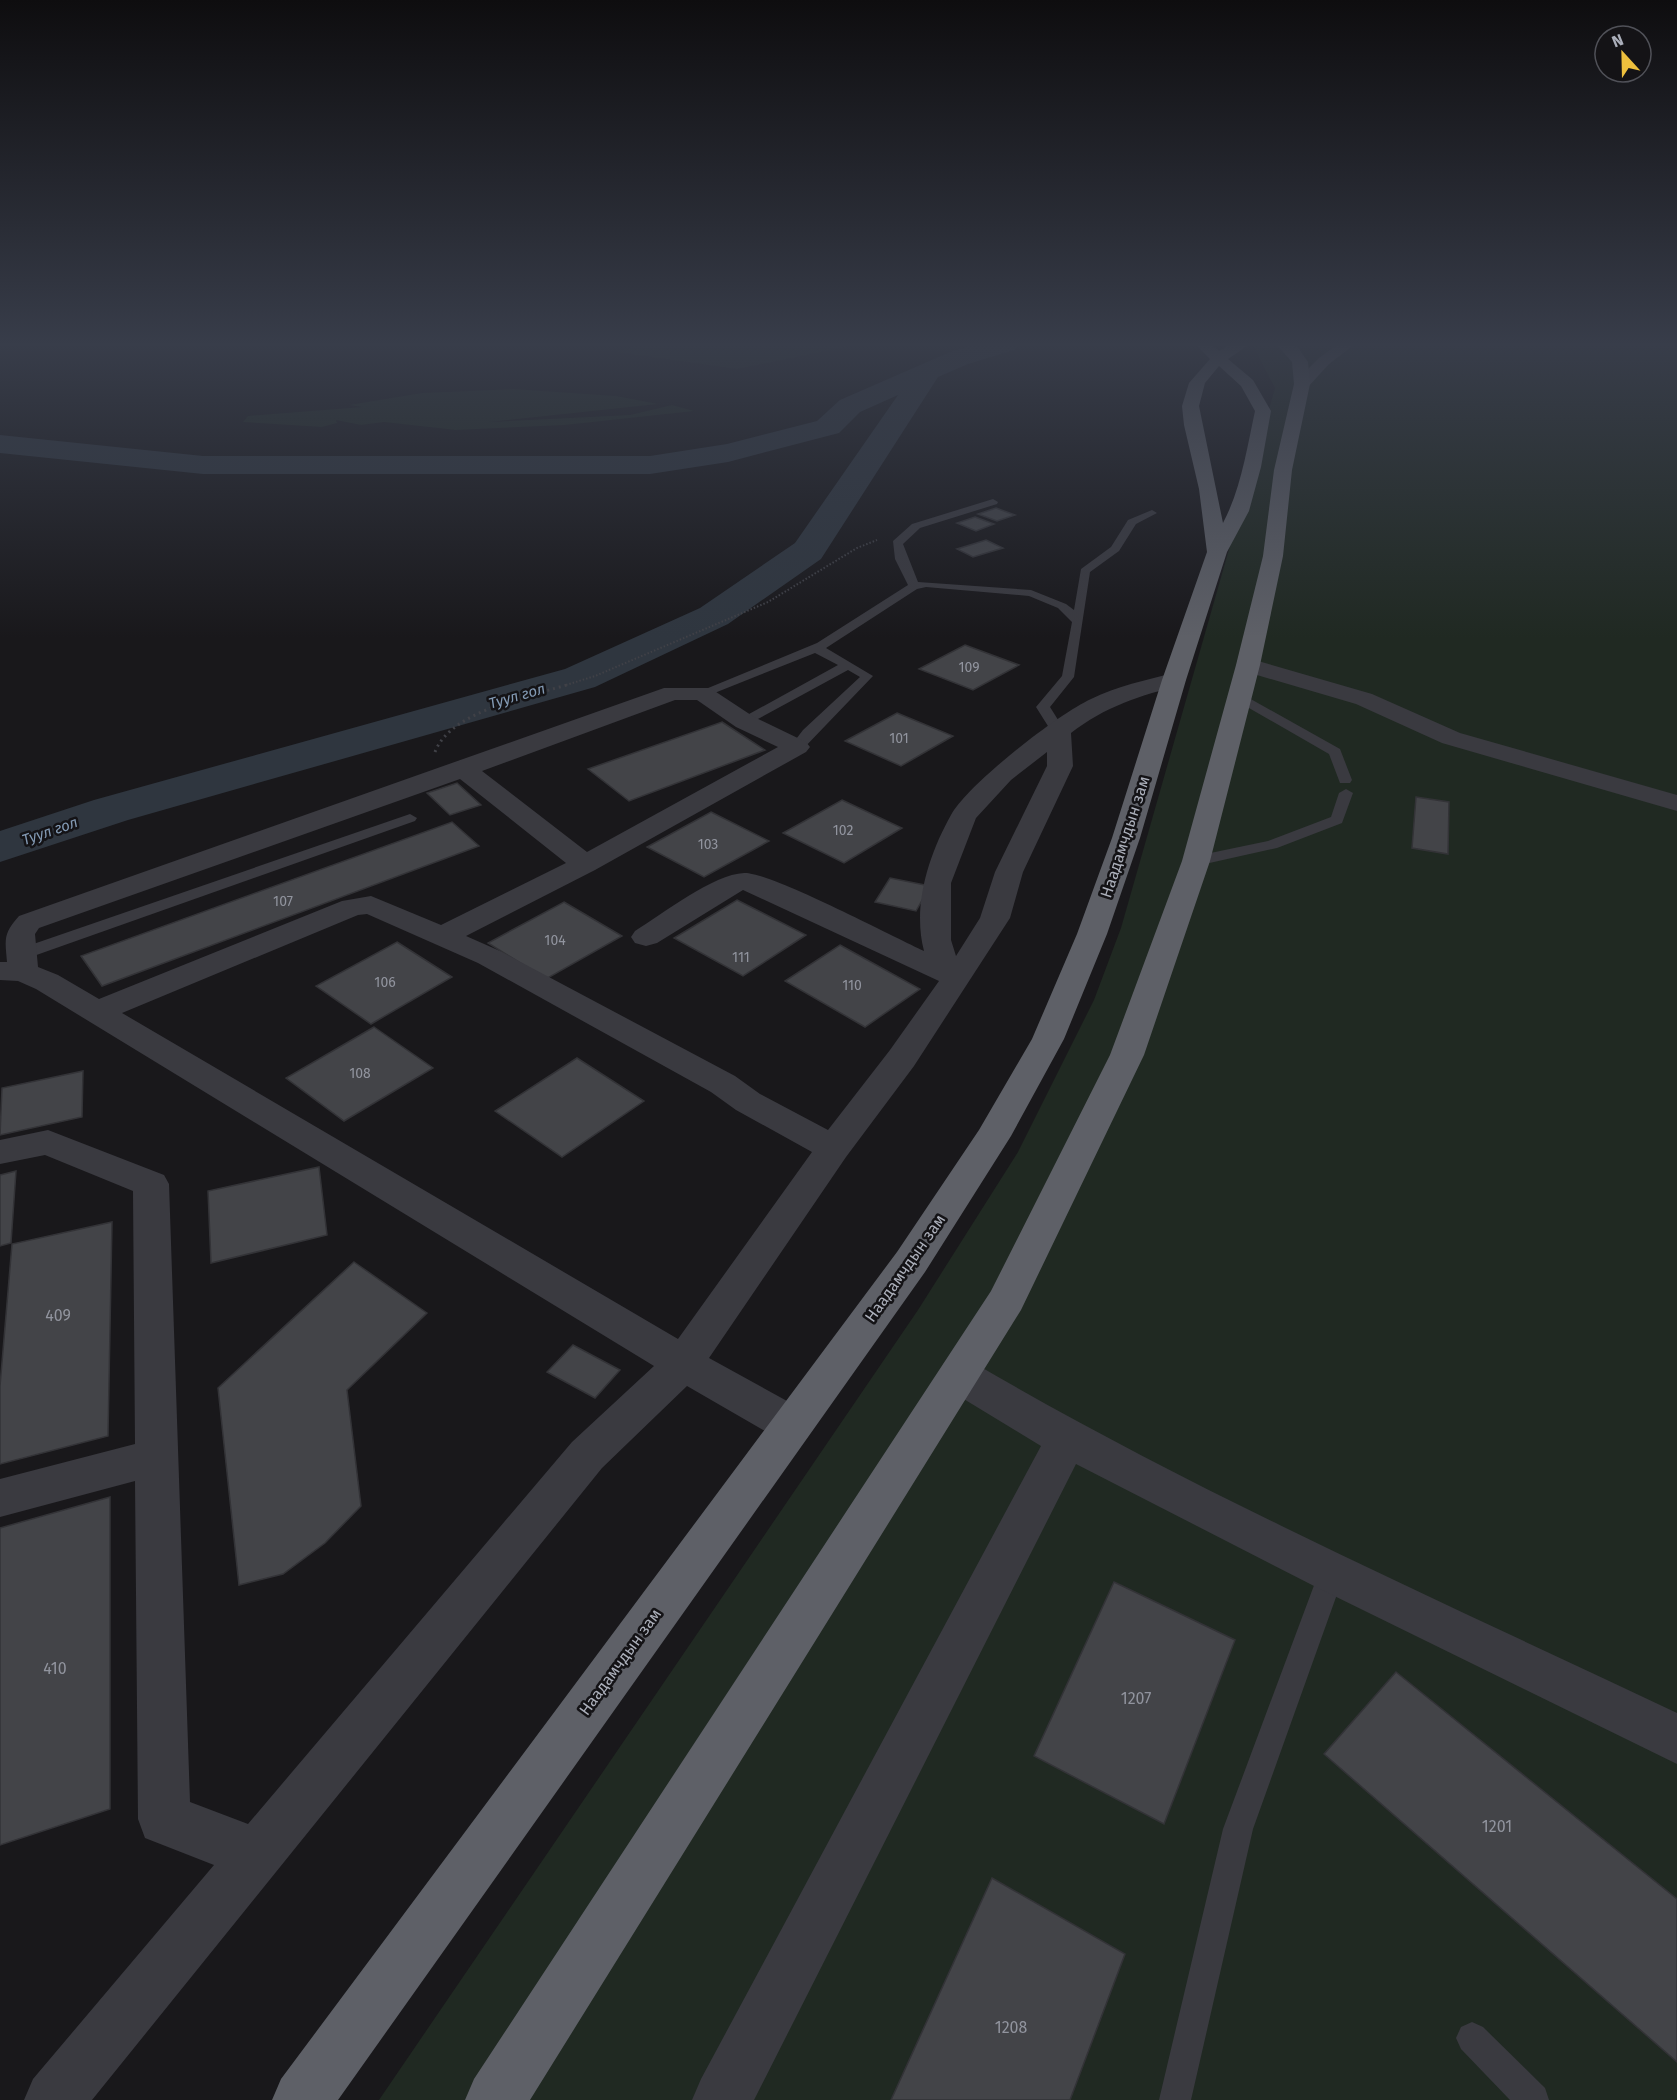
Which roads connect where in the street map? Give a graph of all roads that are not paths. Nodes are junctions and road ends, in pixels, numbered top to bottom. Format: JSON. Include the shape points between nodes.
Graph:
{"nodes":[{"id":1,"x":1197,"y":442,"type":"edge"},
{"id":2,"x":1257,"y":442,"type":"edge"},
{"id":3,"x":1262,"y":442,"type":"edge"},
{"id":4,"x":1289,"y":442,"type":"edge"},
{"id":5,"x":1252,"y":467,"type":"junction"},
{"id":6,"x":993,"y":502,"type":"dead end"},
{"id":7,"x":1152,"y":513,"type":"dead end"},
{"id":8,"x":1217,"y":552,"type":"junction"},
{"id":9,"x":914,"y":586,"type":"junction"},
{"id":10,"x":1078,"y":621,"type":"junction"},
{"id":11,"x":816,"y":648,"type":"junction"},
{"id":12,"x":848,"y":665,"type":"junction"},
{"id":13,"x":1248,"y":665,"type":"junction"},
{"id":14,"x":1174,"y":680,"type":"junction"},
{"id":15,"x":702,"y":693,"type":"junction"},
{"id":16,"x":1240,"y":697,"type":"junction"},
{"id":17,"x":745,"y":722,"type":"junction"},
{"id":18,"x":1058,"y":731,"type":"junction"},
{"id":19,"x":797,"y":747,"type":"junction"},
{"id":20,"x":463,"y":769,"type":"junction"},
{"id":21,"x":1677,"y":803,"type":"edge"},
{"id":22,"x":410,"y":818,"type":"dead end"},
{"id":23,"x":1196,"y":861,"type":"junction"},
{"id":24,"x":585,"y":864,"type":"junction"},
{"id":25,"x":442,"y":936,"type":"junction"},
{"id":26,"x":646,"y":937,"type":"dead end"},
{"id":27,"x":15,"y":966,"type":"edge"},
{"id":28,"x":957,"y":978,"type":"junction"},
{"id":29,"x":96,"y":1012,"type":"junction"},
{"id":30,"x":833,"y":1148,"type":"junction"},
{"id":31,"x":0,"y":1152,"type":"edge"},
{"id":32,"x":683,"y":1364,"type":"junction"},
{"id":33,"x":959,"y":1375,"type":"junction"},
{"id":34,"x":792,"y":1425,"type":"junction"},
{"id":35,"x":1067,"y":1439,"type":"junction"},
{"id":36,"x":157,"y":1457,"type":"junction"},
{"id":37,"x":0,"y":1498,"type":"edge"},
{"id":38,"x":1332,"y":1572,"type":"junction"},
{"id":39,"x":1677,"y":1739,"type":"edge"},
{"id":40,"x":257,"y":1854,"type":"junction"},
{"id":41,"x":1472,"y":2038,"type":"dead end"},
{"id":42,"x":54,"y":2100,"type":"edge"},
{"id":43,"x":302,"y":2100,"type":"edge"},
{"id":44,"x":495,"y":2100,"type":"edge"},
{"id":45,"x":722,"y":2100,"type":"edge"},
{"id":46,"x":1175,"y":2100,"type":"edge"},
{"id":47,"x":1533,"y":2100,"type":"edge"}],
"edges":[{"from":1,"to":8,"type":"highway"},
{"from":2,"to":5,"type":"highway","name":"Наадамчдын зам"},
{"from":3,"to":5,"type":"highway"},
{"from":4,"to":13,"type":"highway","via":[[1273,556]]},
{"from":5,"to":8,"type":"highway","name":"Наадамчдын зам","via":[[1239,511]]},
{"from":6,"to":9,"type":"lane","via":[[916,526],[897,543]]},
{"from":7,"to":10,"type":"lane","via":[[1132,522],[1115,549],[1084,571]]},
{"from":8,"to":14,"type":"highway","name":"Наадамчдын зам"},
{"from":9,"to":10,"type":"lane","via":[[1031,594],[1062,606]]},
{"from":9,"to":11,"type":"lane"},
{"from":10,"to":18,"type":"lane","via":[[1068,676],[1043,707]]},
{"from":11,"to":12,"type":"lane"},
{"from":11,"to":15,"type":"lane"},
{"from":12,"to":17,"type":"lane"},
{"from":12,"to":19,"type":"lane","via":[[867,676],[865,680]]},
{"from":13,"to":16,"type":"highway"},
{"from":13,"to":21,"type":"street","via":[[1364,699],[1451,738]]},
{"from":14,"to":18,"type":"street","via":[[1082,710]]},
{"from":14,"to":34,"type":"highway","name":"Наадамчдын зам","via":[[1126,838],[1092,934],[1048,1039],[993,1136],[911,1262]]},
{"from":15,"to":17,"type":"street"},
{"from":15,"to":20,"type":"street","via":[[672,693]]},
{"from":16,"to":23,"type":"highway"},
{"from":16,"to":23,"type":"lane","via":[[1335,752],[1346,786],[1337,819],[1272,845]]},
{"from":17,"to":19,"type":"street"},
{"from":18,"to":28,"type":"street","via":[[1060,766],[1009,872],[995,918]]},
{"from":18,"to":28,"type":"street","via":[[1002,776],[963,815],[937,883],[936,940],[941,958]]},
{"from":19,"to":24,"type":"street"},
{"from":20,"to":24,"type":"street"},
{"from":20,"to":27,"type":"street","via":[[29,922],[20,933]]},
{"from":22,"to":27,"type":"lane"},
{"from":23,"to":33,"type":"highway","via":[[1118,1075],[1007,1299]]},
{"from":24,"to":25,"type":"street"},
{"from":25,"to":29,"type":"street","via":[[371,904],[352,907]]},
{"from":25,"to":30,"type":"street","via":[[489,957],[663,1051]]},
{"from":26,"to":28,"type":"street","via":[[731,884],[745,881]]},
{"from":27,"to":29,"type":"street"},
{"from":28,"to":30,"type":"street"},
{"from":29,"to":32,"type":"street"},
{"from":30,"to":32,"type":"street"},
{"from":31,"to":36,"type":"street","via":[[48,1142],[151,1184]]},
{"from":32,"to":34,"type":"street"},
{"from":32,"to":40,"type":"street","via":[[587,1455]]},
{"from":33,"to":35,"type":"street"},
{"from":33,"to":44,"type":"highway"},
{"from":34,"to":43,"type":"highway","name":"Наадамчдын зам"},
{"from":35,"to":38,"type":"street"},
{"from":35,"to":45,"type":"street"},
{"from":36,"to":37,"type":"street"},
{"from":36,"to":40,"type":"street","via":[[165,1819]]},
{"from":38,"to":39,"type":"street"},
{"from":38,"to":46,"type":"lane","via":[[1238,1829]]},
{"from":40,"to":42,"type":"street"},
{"from":41,"to":47,"type":"lane"}]}
